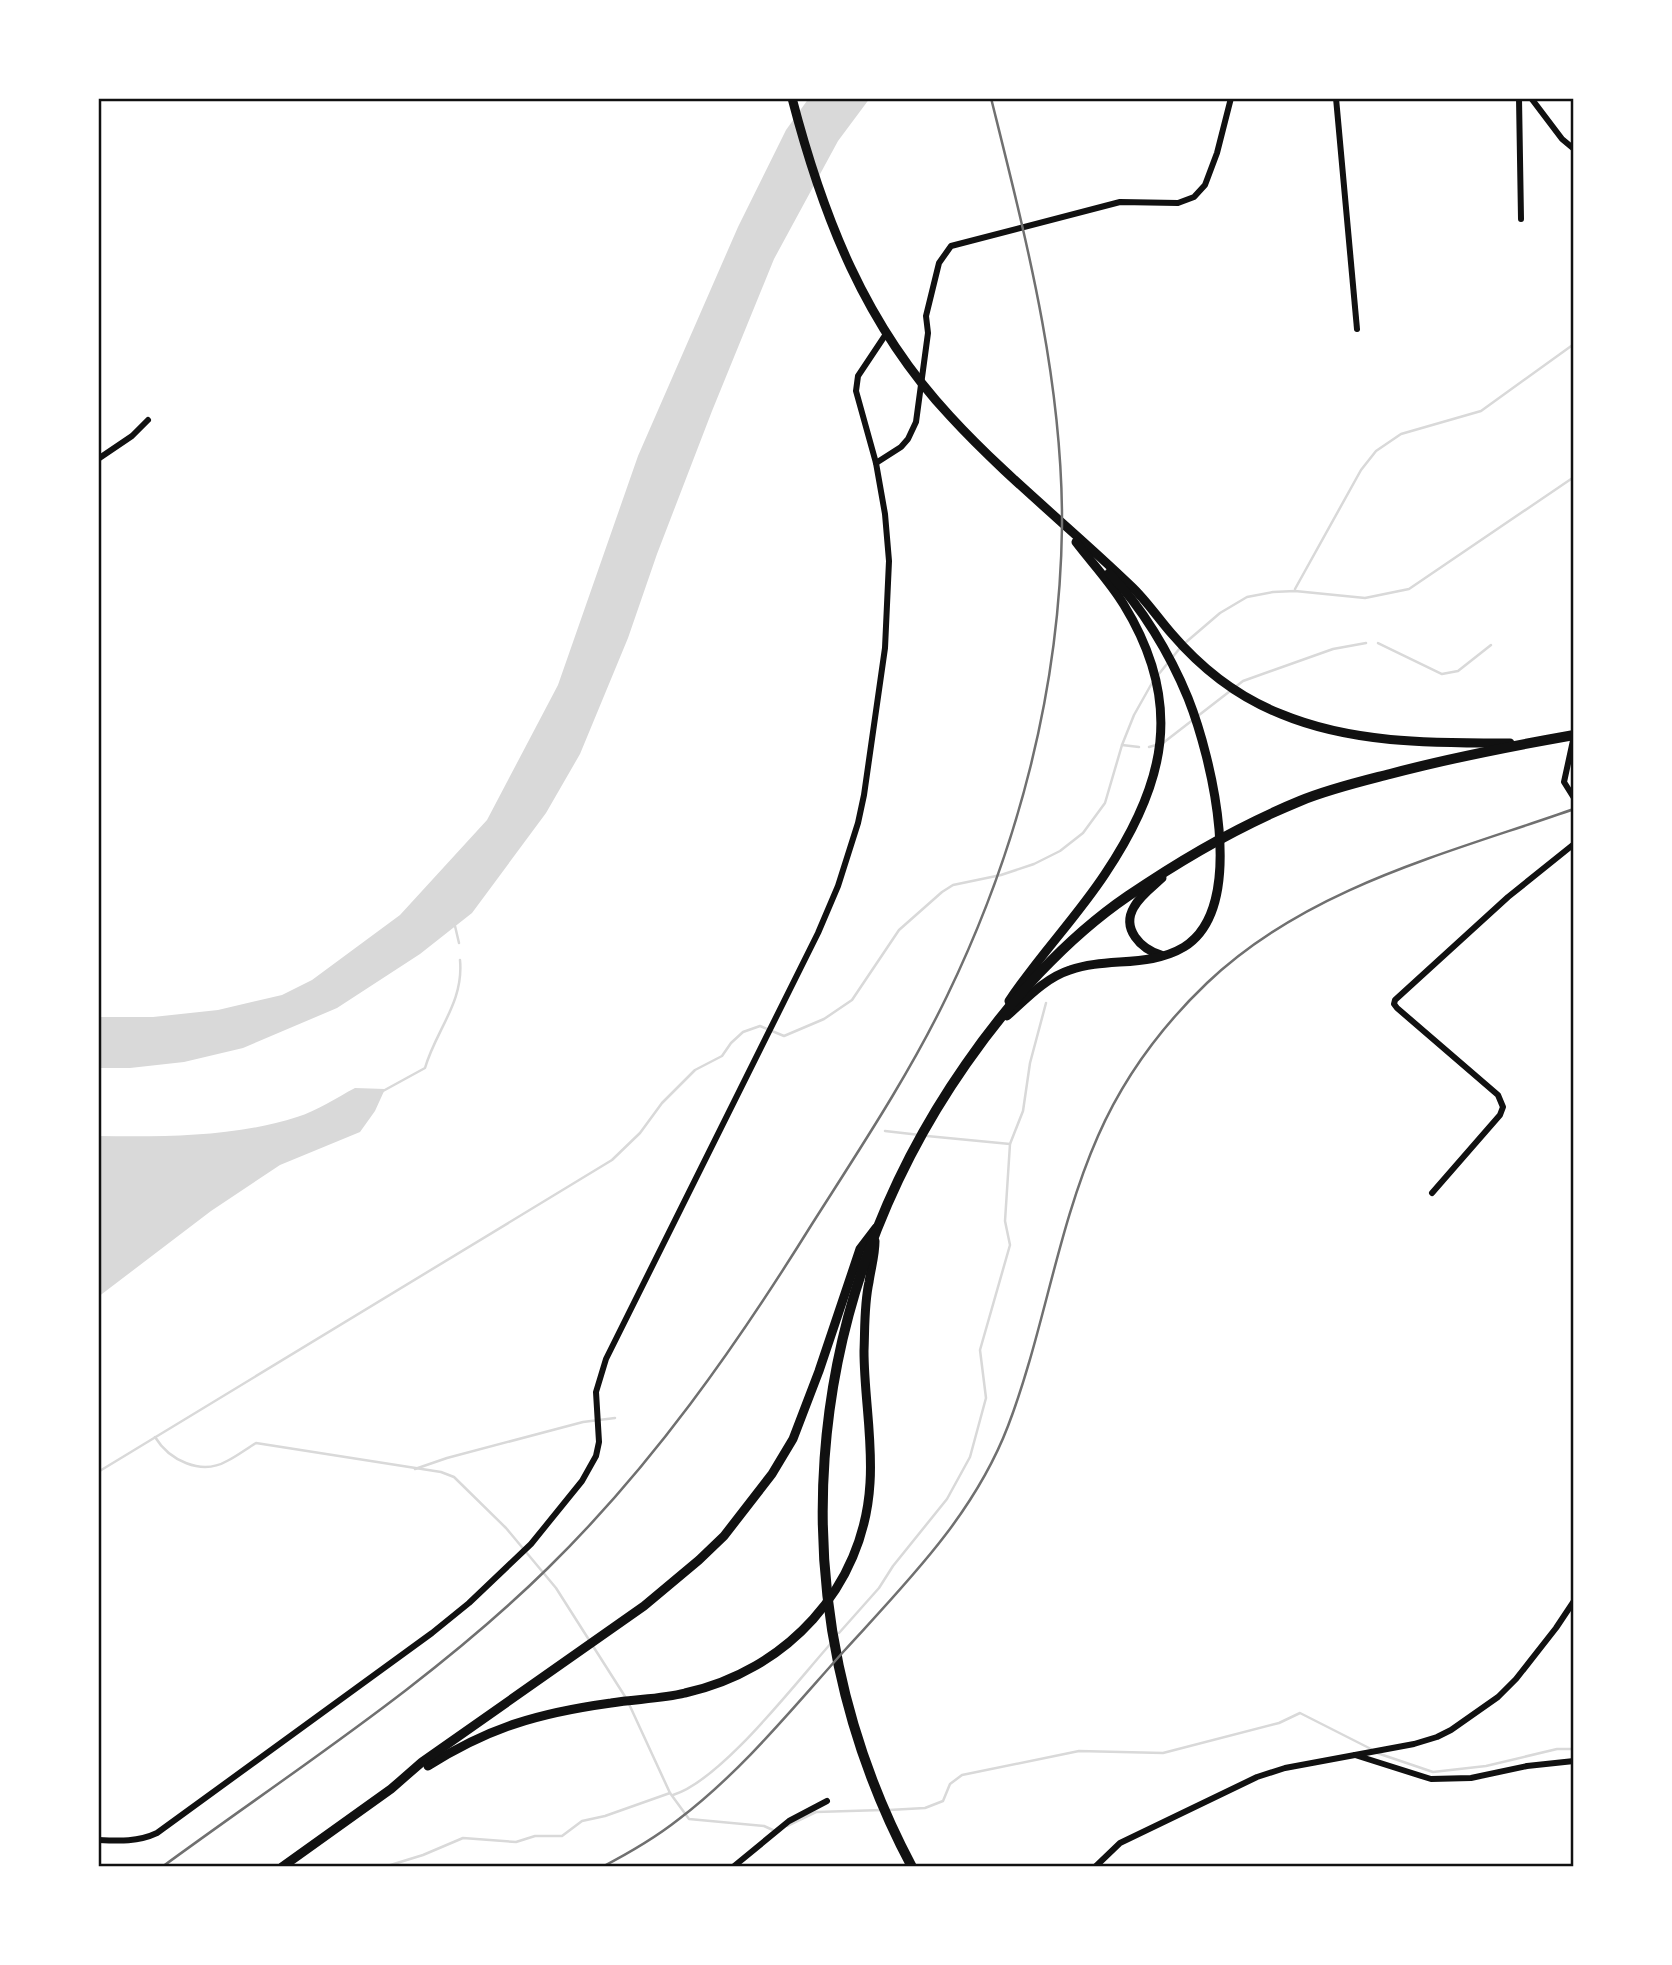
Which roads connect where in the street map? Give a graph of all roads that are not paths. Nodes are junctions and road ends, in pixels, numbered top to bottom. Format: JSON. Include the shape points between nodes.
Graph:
{"nodes":[{"id":1,"x":792,"y":98,"type":"edge"},
{"id":2,"x":1231,"y":98,"type":"edge"},
{"id":3,"x":1336,"y":98,"type":"edge"},
{"id":4,"x":1519,"y":98,"type":"edge"},
{"id":5,"x":1531,"y":98,"type":"edge"},
{"id":6,"x":1574,"y":149,"type":"edge"},
{"id":7,"x":1521,"y":219,"type":"dead end"},
{"id":8,"x":1357,"y":329,"type":"dead end"},
{"id":9,"x":886,"y":334,"type":"junction"},
{"id":10,"x":148,"y":419,"type":"dead end"},
{"id":11,"x":98,"y":459,"type":"edge"},
{"id":12,"x":876,"y":463,"type":"junction"},
{"id":13,"x":1062,"y":524,"type":"junction"},
{"id":14,"x":1574,"y":736,"type":"edge"},
{"id":15,"x":1526,"y":743,"type":"junction"},
{"id":16,"x":1574,"y":798,"type":"edge"},
{"id":17,"x":1574,"y":844,"type":"edge"},
{"id":18,"x":1175,"y":866,"type":"junction"},
{"id":19,"x":1163,"y":955,"type":"junction"},
{"id":20,"x":986,"y":1035,"type":"junction"},
{"id":21,"x":1432,"y":1193,"type":"dead end"},
{"id":22,"x":876,"y":1228,"type":"junction"},
{"id":23,"x":1574,"y":1601,"type":"edge"},
{"id":24,"x":1353,"y":1755,"type":"junction"},
{"id":25,"x":1574,"y":1761,"type":"edge"},
{"id":26,"x":391,"y":1789,"type":"junction"},
{"id":27,"x":827,"y":1801,"type":"dead end"},
{"id":28,"x":98,"y":1840,"type":"edge"},
{"id":29,"x":282,"y":1867,"type":"edge"},
{"id":30,"x":733,"y":1867,"type":"edge"},
{"id":31,"x":912,"y":1867,"type":"edge"},
{"id":32,"x":1095,"y":1867,"type":"edge"}],
"edges":[{"from":1,"to":9,"type":"main road","via":[[828,215],[859,287]]},
{"from":2,"to":12,"type":"street","via":[[1217,153],[1205,185],[1194,197],[1178,202],[1120,202],[951,246],[939,263],[926,316],[928,333],[916,422],[901,447]]},
{"from":3,"to":8,"type":"street"},
{"from":4,"to":7,"type":"street"},
{"from":5,"to":6,"type":"street"},
{"from":9,"to":12,"type":"street","via":[[858,376],[856,391]]},
{"from":9,"to":13,"type":"main road","via":[[948,415]]},
{"from":10,"to":11,"type":"street"},
{"from":12,"to":28,"type":"street","via":[[888,561],[885,648],[858,823],[818,933],[606,1359],[596,1392],[599,1442],[582,1481],[520,1556],[432,1633],[157,1833],[130,1841]]},
{"from":13,"to":15,"type":"main road","via":[[1133,587],[1200,664],[1262,706],[1322,727],[1368,736],[1440,743]]},
{"from":13,"to":19,"type":"main road","via":[[1113,577],[1152,630],[1187,697],[1204,750],[1218,830],[1219,887],[1212,913],[1200,932],[1184,947]]},
{"from":13,"to":20,"type":"main road","via":[[1123,603],[1140,636],[1161,709],[1160,746],[1141,814],[1105,875]]},
{"from":14,"to":15,"type":"main road"},
{"from":14,"to":16,"type":"street","via":[[1564,782]]},
{"from":15,"to":18,"type":"main road","via":[[1346,785],[1302,800]]},
{"from":17,"to":21,"type":"street","via":[[1395,1000],[1397,1008],[1498,1095],[1503,1107]]},
{"from":18,"to":19,"type":"main road","via":[[1134,906],[1130,917],[1136,939]]},
{"from":18,"to":20,"type":"main road","via":[[1125,898],[1063,951]]},
{"from":19,"to":20,"type":"main road","via":[[1070,970],[1044,984]]},
{"from":20,"to":22,"type":"main road","via":[[922,1132]]},
{"from":22,"to":26,"type":"main road","via":[[860,1249],[793,1439],[732,1527],[644,1606],[422,1762]]},
{"from":22,"to":26,"type":"main road","via":[[864,1312],[870,1484],[864,1522],[846,1573],[808,1625],[758,1666],[717,1685],[546,1714],[488,1732]]},
{"from":22,"to":31,"type":"main road","via":[[838,1348],[825,1451],[823,1534],[828,1603],[847,1698],[869,1772]]},
{"from":23,"to":24,"type":"street","via":[[1498,1697],[1451,1730],[1414,1744]]},
{"from":24,"to":25,"type":"street","via":[[1431,1779],[1471,1778]]},
{"from":24,"to":32,"type":"street","via":[[1256,1777],[1120,1843]]},
{"from":26,"to":29,"type":"main road"},
{"from":27,"to":30,"type":"street","via":[[789,1821]]}]}
